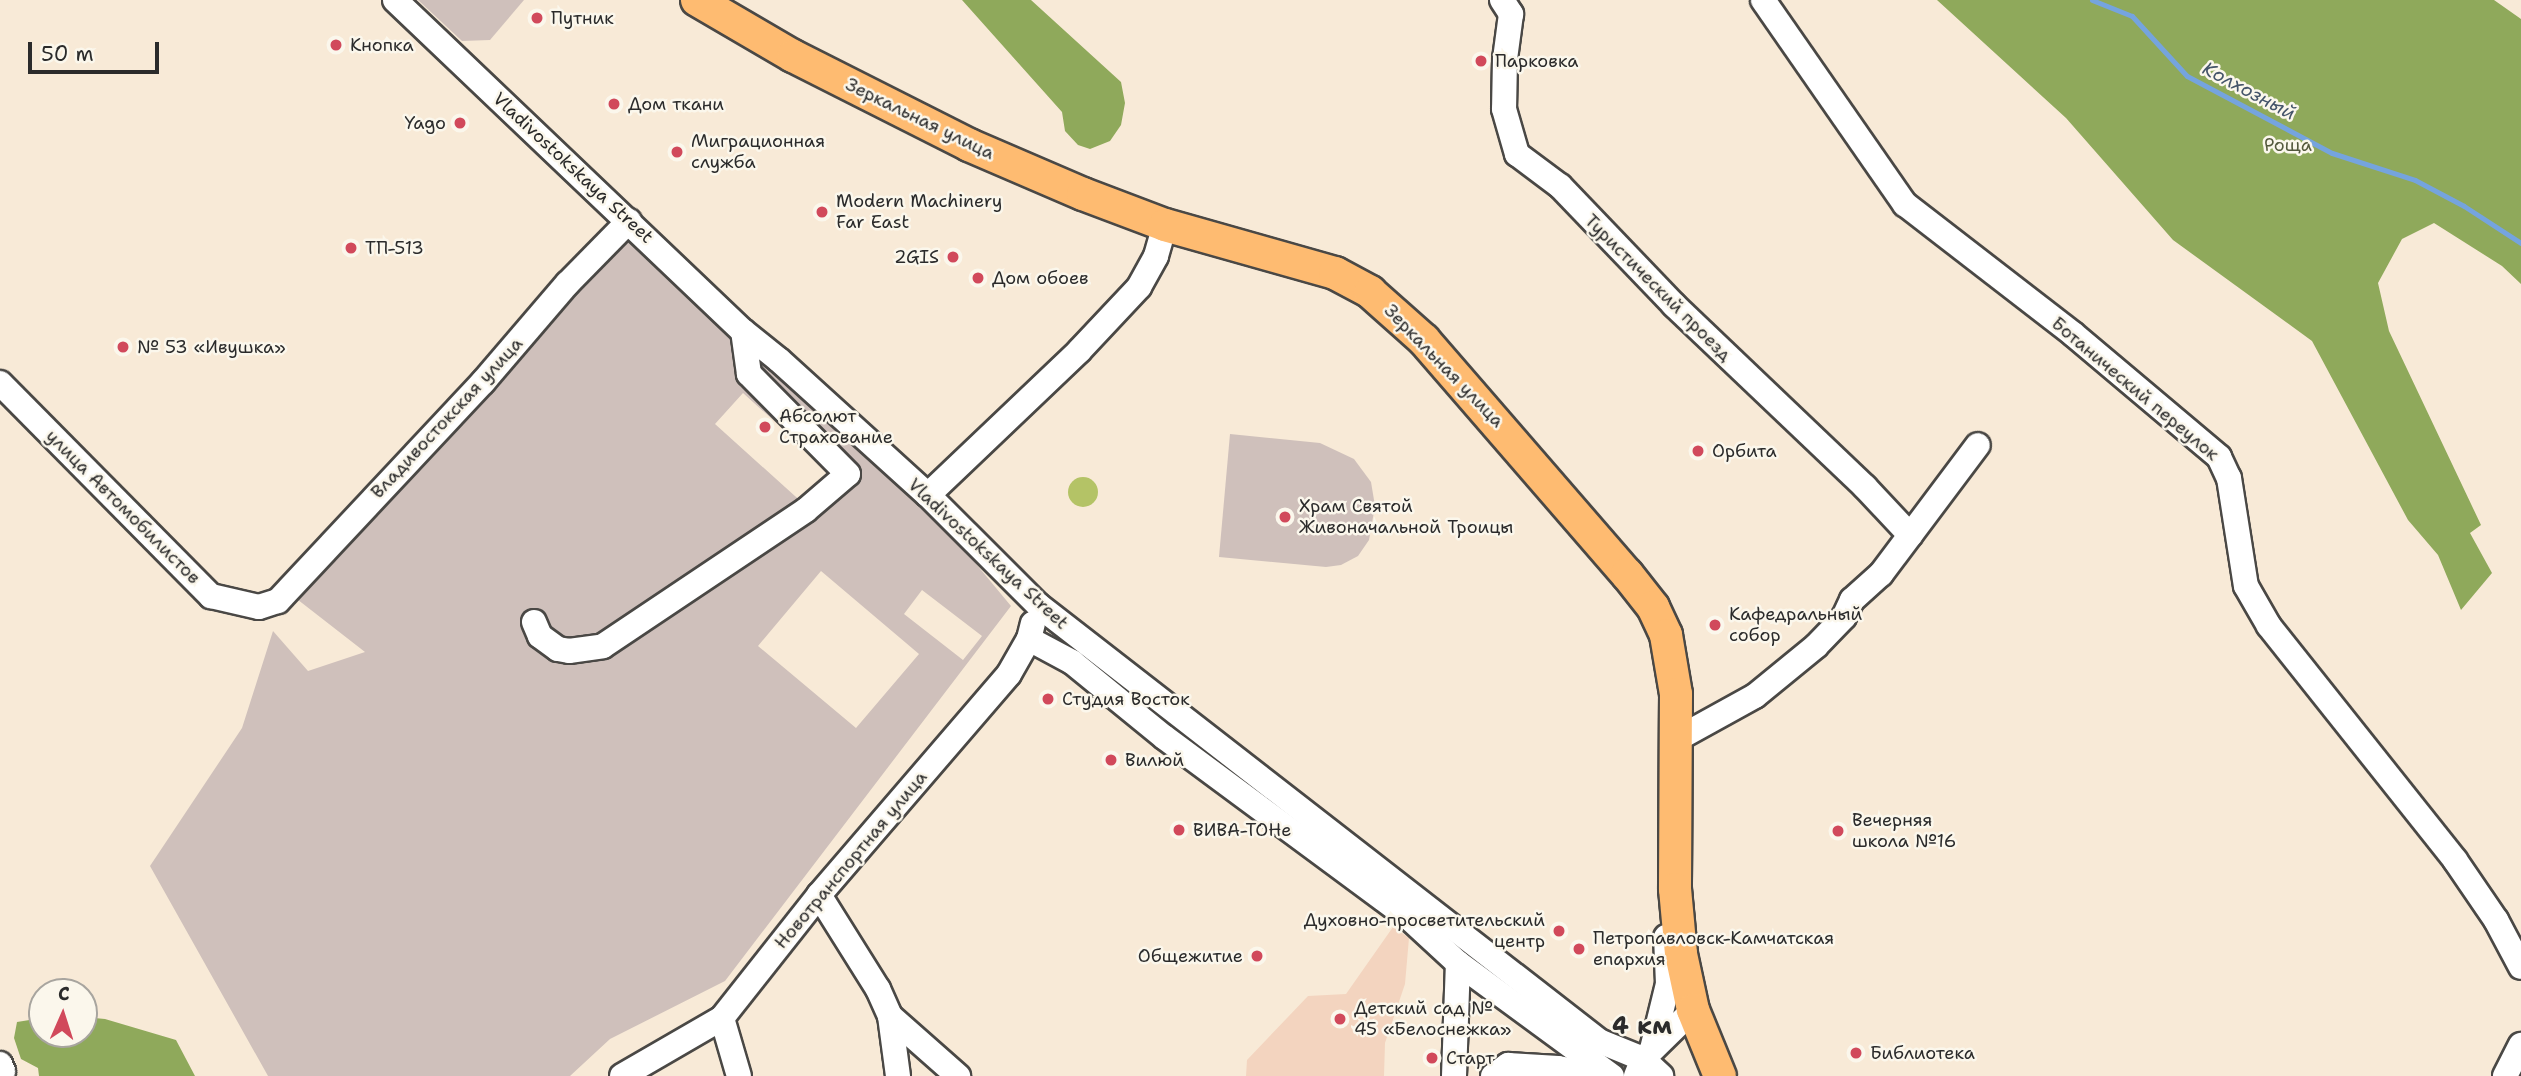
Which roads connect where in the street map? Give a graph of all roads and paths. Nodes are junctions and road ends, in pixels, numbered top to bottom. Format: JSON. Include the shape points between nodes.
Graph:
{"nodes":[{"id":1,"x":394,"y":0,"type":"edge"},
{"id":2,"x":697,"y":0,"type":"edge"},
{"id":3,"x":1502,"y":0,"type":"edge"},
{"id":4,"x":1763,"y":0,"type":"edge"},
{"id":5,"x":629,"y":221,"type":"junction"},
{"id":6,"x":1166,"y":225,"type":"junction"},
{"id":7,"x":743,"y":331,"type":"junction"},
{"id":8,"x":0,"y":383,"type":"edge"},
{"id":9,"x":1978,"y":445,"type":"dead end"},
{"id":10,"x":928,"y":495,"type":"junction"},
{"id":11,"x":1910,"y":536,"type":"junction"},
{"id":12,"x":1038,"y":606,"type":"junction"},
{"id":13,"x":259,"y":607,"type":"joint"},
{"id":14,"x":534,"y":622,"type":"dead end"},
{"id":15,"x":1029,"y":639,"type":"junction"},
{"id":16,"x":1677,"y":739,"type":"junction"},
{"id":17,"x":1675,"y":840,"type":"junction"},
{"id":18,"x":819,"y":895,"type":"junction"},
{"id":19,"x":1458,"y":963,"type":"junction"},
{"id":20,"x":2521,"y":967,"type":"edge"},
{"id":21,"x":1693,"y":1010,"type":"junction"},
{"id":22,"x":890,"y":1016,"type":"junction"},
{"id":23,"x":722,"y":1018,"type":"junction"},
{"id":24,"x":2521,"y":1045,"type":"edge"},
{"id":25,"x":1644,"y":1061,"type":"edge"},
{"id":26,"x":636,"y":1072,"type":"edge"},
{"id":27,"x":2511,"y":1073,"type":"edge"},
{"id":28,"x":739,"y":1076,"type":"edge"},
{"id":29,"x":898,"y":1076,"type":"edge"},
{"id":30,"x":958,"y":1076,"type":"edge"},
{"id":31,"x":1454,"y":1076,"type":"edge"},
{"id":32,"x":1493,"y":1076,"type":"edge"},
{"id":33,"x":1606,"y":1076,"type":"edge"},
{"id":34,"x":1615,"y":1076,"type":"edge"},
{"id":35,"x":1661,"y":1076,"type":"edge"},
{"id":36,"x":1720,"y":1076,"type":"edge"}],
"edges":[{"from":1,"to":5,"type":"street","name":"Vladivostokskaya Street"},
{"from":2,"to":6,"type":"main road","name":"Зеркальная улица","via":[[793,56],[969,145]]},
{"from":3,"to":11,"type":"street","name":"Туристический проезд","via":[[1511,15],[1504,109],[1517,153],[1560,186],[1674,305],[1865,487]]},
{"from":4,"to":20,"type":"street","name":"Ботанический переулок","via":[[1905,204],[2073,334],[2220,457],[2229,478],[2246,586],[2269,626],[2455,860]]},
{"from":5,"to":7,"type":"street","name":"Vladivostokskaya Street"},
{"from":5,"to":13,"type":"street","name":"Владивостокская улица","via":[[278,601]]},
{"from":6,"to":10,"type":"street","via":[[1139,287]]},
{"from":6,"to":16,"type":"main road","name":"Зеркальная улица","via":[[1335,273],[1370,292],[1424,340],[1653,607],[1671,651]]},
{"from":7,"to":10,"type":"street","name":"Vladivostokskaya Street"},
{"from":7,"to":14,"type":"street","via":[[749,374],[848,474],[806,510],[603,646],[558,649],[540,636]]},
{"from":8,"to":13,"type":"street","name":"улица Автомобилистов","via":[[211,596]]},
{"from":9,"to":11,"type":"street"},
{"from":10,"to":12,"type":"street","name":"Vladivostokskaya Street"},
{"from":11,"to":16,"type":"street","via":[[1816,646],[1755,695]]},
{"from":12,"to":15,"type":"street","name":"Новотранспортная улица"},
{"from":12,"to":25,"type":"street","name":"Vladivostokskaya Street","via":[[1600,1041]]},
{"from":15,"to":18,"type":"street","name":"Новотранспортная улица","via":[[1009,674]]},
{"from":15,"to":19,"type":"street","via":[[1072,662],[1164,737],[1409,918]]},
{"from":16,"to":17,"type":"main road","name":"Зеркальная улица"},
{"from":17,"to":21,"type":"main road","name":"Зеркальная улица","via":[[1678,925]]},
{"from":17,"to":25,"type":"street","via":[[1665,891],[1668,984]]},
{"from":18,"to":22,"type":"street","via":[[864,963]]},
{"from":18,"to":23,"type":"street","name":"Новотранспортная улица"},
{"from":19,"to":31,"type":"street"},
{"from":19,"to":34,"type":"street"},
{"from":21,"to":25,"type":"street"},
{"from":21,"to":36,"type":"main road","name":"Зеркальная улица"},
{"from":22,"to":29,"type":"street"},
{"from":22,"to":30,"type":"street"},
{"from":23,"to":26,"type":"street","name":"Новотранспортная улица"},
{"from":23,"to":28,"type":"street"},
{"from":24,"to":27,"type":"street"},
{"from":25,"to":34,"type":"street"},
{"from":25,"to":35,"type":"street","name":"Vladivostokskaya Street"},
{"from":32,"to":33,"type":"street","via":[[1508,1065]]}]}
